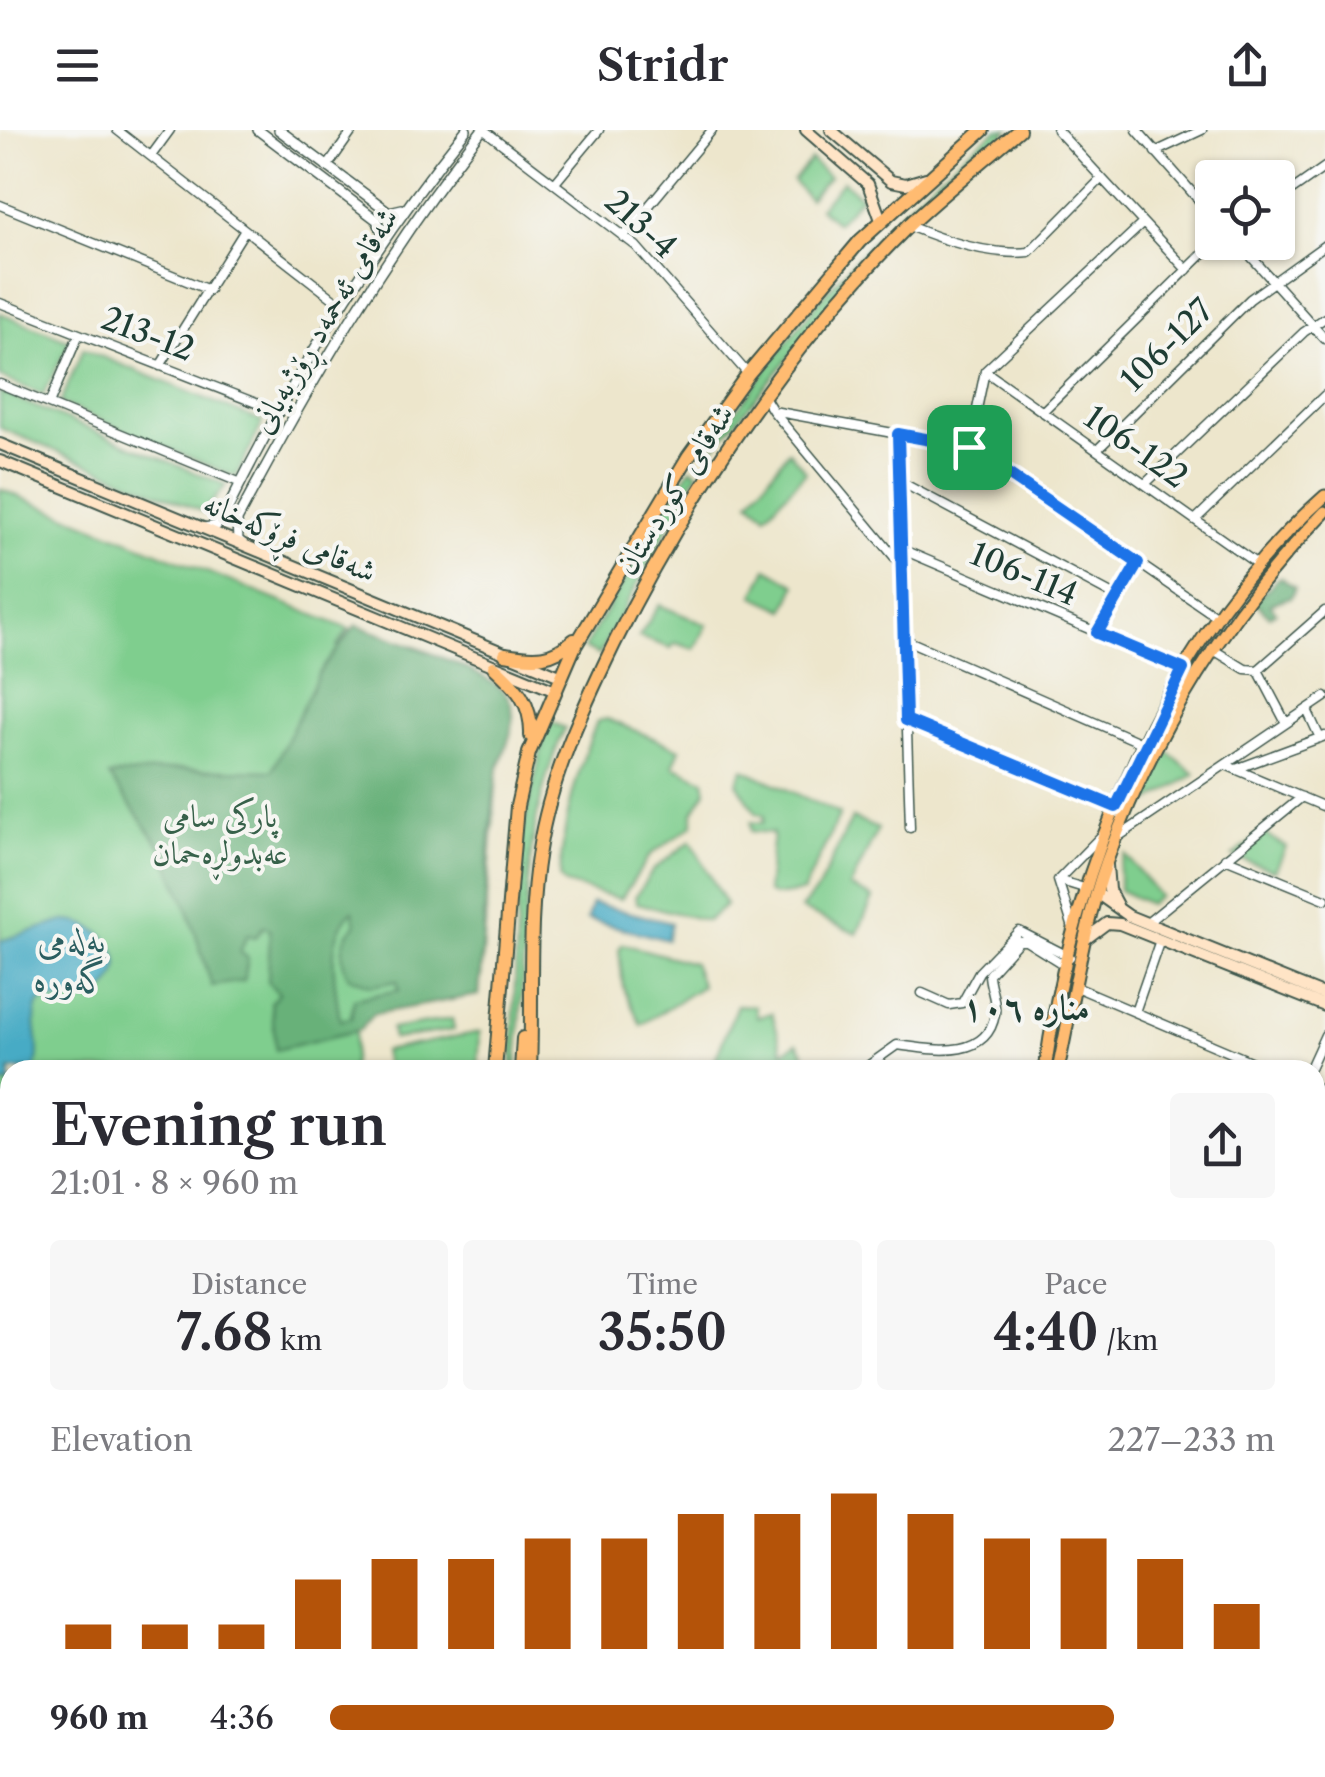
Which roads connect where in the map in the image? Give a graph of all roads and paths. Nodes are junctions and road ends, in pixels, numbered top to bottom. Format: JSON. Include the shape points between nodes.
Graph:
{"nodes":[{"id":1,"x":117,"y":130,"type":"edge"},
{"id":2,"x":170,"y":130,"type":"edge"},
{"id":3,"x":258,"y":130,"type":"edge"},
{"id":4,"x":278,"y":130,"type":"edge"},
{"id":5,"x":353,"y":130,"type":"edge"},
{"id":6,"x":466,"y":130,"type":"edge"},
{"id":7,"x":483,"y":130,"type":"edge"},
{"id":8,"x":599,"y":130,"type":"edge"},
{"id":9,"x":712,"y":130,"type":"edge"},
{"id":10,"x":808,"y":130,"type":"edge"},
{"id":11,"x":818,"y":130,"type":"edge"},
{"id":12,"x":831,"y":130,"type":"edge"},
{"id":13,"x":982,"y":130,"type":"edge"},
{"id":14,"x":1020,"y":130,"type":"edge"},
{"id":15,"x":1057,"y":130,"type":"edge"},
{"id":16,"x":1137,"y":130,"type":"edge"},
{"id":17,"x":1202,"y":130,"type":"edge"},
{"id":18,"x":1155,"y":152,"type":"junction"},
{"id":19,"x":151,"y":156,"type":"junction"},
{"id":20,"x":1325,"y":167,"type":"edge"},
{"id":21,"x":327,"y":168,"type":"junction"},
{"id":22,"x":926,"y":178,"type":"junction"},
{"id":23,"x":1102,"y":180,"type":"junction"},
{"id":24,"x":554,"y":183,"type":"junction"},
{"id":25,"x":1295,"y":188,"type":"edge"},
{"id":26,"x":1195,"y":196,"type":"edge"},
{"id":27,"x":0,"y":205,"type":"edge"},
{"id":28,"x":402,"y":209,"type":"junction"},
{"id":29,"x":880,"y":220,"type":"junction"},
{"id":30,"x":1142,"y":224,"type":"junction"},
{"id":31,"x":909,"y":226,"type":"junction"},
{"id":32,"x":245,"y":230,"type":"junction"},
{"id":33,"x":384,"y":236,"type":"junction"},
{"id":34,"x":623,"y":237,"type":"junction"},
{"id":35,"x":1325,"y":245,"type":"edge"},
{"id":36,"x":1197,"y":260,"type":"edge"},
{"id":37,"x":1254,"y":260,"type":"edge"},
{"id":38,"x":1187,"y":270,"type":"junction"},
{"id":39,"x":1274,"y":282,"type":"junction"},
{"id":40,"x":208,"y":290,"type":"junction"},
{"id":41,"x":0,"y":303,"type":"edge"},
{"id":42,"x":339,"y":303,"type":"junction"},
{"id":43,"x":1325,"y":318,"type":"edge"},
{"id":44,"x":1313,"y":325,"type":"junction"},
{"id":45,"x":79,"y":334,"type":"junction"},
{"id":46,"x":1325,"y":339,"type":"edge"},
{"id":47,"x":312,"y":352,"type":"junction"},
{"id":48,"x":324,"y":359,"type":"junction"},
{"id":49,"x":160,"y":366,"type":"junction"},
{"id":50,"x":985,"y":371,"type":"junction"},
{"id":51,"x":748,"y":374,"type":"junction"},
{"id":52,"x":0,"y":384,"type":"edge"},
{"id":53,"x":1325,"y":395,"type":"edge"},
{"id":54,"x":49,"y":404,"type":"junction"},
{"id":55,"x":769,"y":404,"type":"junction"},
{"id":56,"x":278,"y":412,"type":"junction"},
{"id":57,"x":1042,"y":412,"type":"junction"},
{"id":58,"x":898,"y":434,"type":"junction"},
{"id":59,"x":704,"y":435,"type":"junction"},
{"id":60,"x":0,"y":444,"type":"edge"},
{"id":61,"x":969,"y":447,"type":"junction"},
{"id":62,"x":728,"y":450,"type":"junction"},
{"id":63,"x":1097,"y":450,"type":"junction"},
{"id":64,"x":0,"y":461,"type":"edge"},
{"id":65,"x":679,"y":471,"type":"junction"},
{"id":66,"x":899,"y":482,"type":"junction"},
{"id":67,"x":240,"y":483,"type":"junction"},
{"id":68,"x":1145,"y":484,"type":"junction"},
{"id":69,"x":703,"y":485,"type":"junction"},
{"id":70,"x":1325,"y":496,"type":"edge"},
{"id":71,"x":1325,"y":512,"type":"edge"},
{"id":72,"x":222,"y":518,"type":"junction"},
{"id":73,"x":1195,"y":520,"type":"junction"},
{"id":74,"x":236,"y":524,"type":"junction"},
{"id":75,"x":204,"y":528,"type":"junction"},
{"id":76,"x":246,"y":546,"type":"junction"},
{"id":77,"x":901,"y":548,"type":"junction"},
{"id":78,"x":1138,"y":563,"type":"junction"},
{"id":79,"x":1258,"y":564,"type":"junction"},
{"id":80,"x":902,"y":566,"type":"junction"},
{"id":81,"x":1116,"y":596,"type":"junction"},
{"id":82,"x":1325,"y":611,"type":"edge"},
{"id":83,"x":1217,"y":617,"type":"junction"},
{"id":84,"x":584,"y":632,"type":"junction"},
{"id":85,"x":1097,"y":633,"type":"junction"},
{"id":86,"x":904,"y":639,"type":"junction"},
{"id":87,"x":1212,"y":649,"type":"junction"},
{"id":88,"x":505,"y":654,"type":"junction"},
{"id":89,"x":494,"y":667,"type":"junction"},
{"id":90,"x":1183,"y":669,"type":"junction"},
{"id":91,"x":1258,"y":670,"type":"junction"},
{"id":92,"x":560,"y":676,"type":"junction"},
{"id":93,"x":554,"y":690,"type":"junction"},
{"id":94,"x":1325,"y":696,"type":"edge"},
{"id":95,"x":1306,"y":710,"type":"junction"},
{"id":96,"x":906,"y":720,"type":"junction"},
{"id":97,"x":1286,"y":723,"type":"junction"},
{"id":98,"x":1322,"y":737,"type":"edge"},
{"id":99,"x":1144,"y":744,"type":"junction"},
{"id":100,"x":529,"y":753,"type":"junction"},
{"id":101,"x":1232,"y":768,"type":"junction"},
{"id":102,"x":1302,"y":797,"type":"junction"},
{"id":103,"x":1116,"y":807,"type":"junction"},
{"id":104,"x":1325,"y":807,"type":"edge"},
{"id":105,"x":910,"y":828,"type":"dead end"},
{"id":106,"x":1111,"y":834,"type":"junction"},
{"id":107,"x":1225,"y":858,"type":"junction"},
{"id":108,"x":1107,"y":861,"type":"junction"},
{"id":109,"x":1058,"y":880,"type":"junction"},
{"id":110,"x":1084,"y":888,"type":"junction"},
{"id":111,"x":1098,"y":894,"type":"junction"},
{"id":112,"x":1325,"y":899,"type":"edge"},
{"id":113,"x":1129,"y":916,"type":"junction"},
{"id":114,"x":1147,"y":923,"type":"junction"},
{"id":115,"x":1160,"y":936,"type":"junction"},
{"id":116,"x":1081,"y":939,"type":"junction"},
{"id":117,"x":506,"y":961,"type":"junction"},
{"id":118,"x":530,"y":962,"type":"junction"},
{"id":119,"x":1069,"y":962,"type":"junction"},
{"id":120,"x":1270,"y":978,"type":"junction"},
{"id":121,"x":1076,"y":988,"type":"junction"},
{"id":122,"x":922,"y":993,"type":"dead end"},
{"id":123,"x":1325,"y":995,"type":"edge"},
{"id":124,"x":1325,"y":1006,"type":"edge"},
{"id":125,"x":1135,"y":1012,"type":"junction"},
{"id":126,"x":1325,"y":1035,"type":"edge"},
{"id":127,"x":495,"y":1060,"type":"edge"},
{"id":128,"x":504,"y":1060,"type":"edge"},
{"id":129,"x":522,"y":1060,"type":"edge"},
{"id":130,"x":530,"y":1060,"type":"edge"},
{"id":131,"x":875,"y":1060,"type":"edge"},
{"id":132,"x":1047,"y":1060,"type":"edge"},
{"id":133,"x":1060,"y":1060,"type":"edge"},
{"id":134,"x":1248,"y":1060,"type":"edge"},
{"id":135,"x":1314,"y":1060,"type":"edge"}],
"edges":[{"from":1,"to":19,"type":"street"},
{"from":2,"to":19,"type":"street"},
{"from":3,"to":33,"type":"street","via":[[376,220]]},
{"from":4,"to":21,"type":"street"},
{"from":5,"to":21,"type":"street"},
{"from":6,"to":28,"type":"street","name":"شەقامی ئەحمەد ڕۆژبەیانی"},
{"from":7,"to":24,"type":"street","name":"213-4"},
{"from":7,"to":48,"type":"street","name":"شەقامی ئەحمەد ڕۆژبەیانی","via":[[394,247]]},
{"from":8,"to":24,"type":"street"},
{"from":9,"to":34,"type":"street"},
{"from":10,"to":11,"type":"main road"},
{"from":10,"to":29,"type":"main road","via":[[868,184]]},
{"from":12,"to":22,"type":"main road","via":[[896,183]]},
{"from":13,"to":22,"type":"highway","name":"شەقامی کوردستان"},
{"from":14,"to":31,"type":"highway","name":"شەقامی کوردستان"},
{"from":15,"to":23,"type":"street"},
{"from":16,"to":18,"type":"street"},
{"from":17,"to":18,"type":"street"},
{"from":18,"to":26,"type":"street"},
{"from":19,"to":32,"type":"street"},
{"from":20,"to":25,"type":"street"},
{"from":21,"to":28,"type":"street","via":[[390,212]]},
{"from":22,"to":29,"type":"highway","name":"شەقامی کوردستان"},
{"from":23,"to":30,"type":"street"},
{"from":23,"to":31,"type":"street","via":[[1030,252],[941,239]]},
{"from":24,"to":34,"type":"street","name":"213-4"},
{"from":27,"to":40,"type":"street"},
{"from":28,"to":33,"type":"street","name":"شەقامی ئەحمەد ڕۆژبەیانی"},
{"from":29,"to":51,"type":"highway","name":"شەقامی کوردستان"},
{"from":30,"to":38,"type":"street"},
{"from":30,"to":50,"type":"street"},
{"from":31,"to":55,"type":"highway","name":"شەقامی کوردستان"},
{"from":32,"to":40,"type":"street"},
{"from":32,"to":42,"type":"street"},
{"from":33,"to":42,"type":"street","name":"شەقامی ئەحمەد ڕۆژبەیانی"},
{"from":34,"to":51,"type":"street","name":"213-4"},
{"from":35,"to":39,"type":"street","name":"106-127"},
{"from":36,"to":38,"type":"street"},
{"from":37,"to":39,"type":"street"},
{"from":38,"to":57,"type":"street"},
{"from":39,"to":44,"type":"street"},
{"from":39,"to":63,"type":"street","name":"106-127"},
{"from":40,"to":49,"type":"street"},
{"from":41,"to":45,"type":"street","name":"213-12"},
{"from":42,"to":47,"type":"street","name":"شەقامی ئەحمەد ڕۆژبەیانی"},
{"from":43,"to":44,"type":"street"},
{"from":44,"to":46,"type":"street"},
{"from":44,"to":68,"type":"street"},
{"from":45,"to":49,"type":"street","name":"213-12"},
{"from":45,"to":54,"type":"street"},
{"from":47,"to":48,"type":"street"},
{"from":47,"to":56,"type":"street","name":"شەقامی ئەحمەد ڕۆژبەیانی"},
{"from":48,"to":74,"type":"street","name":"شەقامی ئەحمەد ڕۆژبەیانی"},
{"from":49,"to":56,"type":"street","name":"213-12"},
{"from":50,"to":57,"type":"street","name":"106-122"},
{"from":50,"to":61,"type":"street"},
{"from":51,"to":59,"type":"highway","name":"شەقامی کوردستان"},
{"from":52,"to":54,"type":"street"},
{"from":53,"to":73,"type":"street"},
{"from":54,"to":67,"type":"street"},
{"from":55,"to":58,"type":"street"},
{"from":55,"to":62,"type":"highway","name":"شەقامی کوردستان"},
{"from":55,"to":80,"type":"street"},
{"from":56,"to":67,"type":"street","name":"شەقامی ئەحمەد ڕۆژبەیانی"},
{"from":57,"to":63,"type":"street","name":"106-122"},
{"from":58,"to":61,"type":"street"},
{"from":58,"to":66,"type":"street"},
{"from":59,"to":62,"type":"highway","via":[[706,453]]},
{"from":59,"to":65,"type":"highway","name":"شەقامی کوردستان"},
{"from":60,"to":75,"type":"main road","name":"شەقامی فڕۆکەخانە"},
{"from":61,"to":78,"type":"street"},
{"from":62,"to":69,"type":"highway","name":"شەقامی کوردستان"},
{"from":63,"to":68,"type":"street","name":"106-122"},
{"from":64,"to":89,"type":"main road","name":"شەقامی فڕۆکەخانە"},
{"from":65,"to":69,"type":"highway","via":[[698,466]]},
{"from":65,"to":84,"type":"highway","name":"شەقامی کوردستان"},
{"from":66,"to":77,"type":"street"},
{"from":66,"to":81,"type":"street"},
{"from":67,"to":72,"type":"street","name":"شەقامی ئەحمەد ڕۆژبەیانی"},
{"from":68,"to":73,"type":"street","name":"106-122"},
{"from":69,"to":118,"type":"highway","name":"شەقامی کوردستان","via":[[634,604],[560,766],[538,851]]},
{"from":70,"to":79,"type":"main road"},
{"from":71,"to":87,"type":"main road"},
{"from":72,"to":74,"type":"street","via":[[225,526]]},
{"from":72,"to":75,"type":"street"},
{"from":73,"to":79,"type":"street","name":"106-122"},
{"from":74,"to":76,"type":"street"},
{"from":75,"to":76,"type":"main road","name":"شەقامی فڕۆکەخانە"},
{"from":76,"to":88,"type":"main road","name":"شەقامی فڕۆکەخانە"},
{"from":77,"to":80,"type":"street"},
{"from":77,"to":85,"type":"street","name":"106-114"},
{"from":78,"to":81,"type":"street"},
{"from":78,"to":83,"type":"street"},
{"from":79,"to":83,"type":"main road"},
{"from":80,"to":86,"type":"street"},
{"from":81,"to":85,"type":"street"},
{"from":82,"to":91,"type":"street"},
{"from":83,"to":90,"type":"main road"},
{"from":84,"to":88,"type":"highway","via":[[542,659]]},
{"from":84,"to":92,"type":"highway","name":"شەقامی کوردستان"},
{"from":85,"to":90,"type":"street","name":"106-114"},
{"from":86,"to":96,"type":"street"},
{"from":86,"to":99,"type":"street"},
{"from":87,"to":91,"type":"street"},
{"from":87,"to":106,"type":"main road"},
{"from":88,"to":92,"type":"main road","name":"شەقامی فڕۆکەخانە"},
{"from":89,"to":93,"type":"main road","name":"شەقامی فڕۆکەخانە"},
{"from":89,"to":100,"type":"highway","via":[[528,708]]},
{"from":90,"to":99,"type":"main road"},
{"from":91,"to":97,"type":"street"},
{"from":92,"to":93,"type":"highway","name":"شەقامی کوردستان"},
{"from":93,"to":100,"type":"highway","name":"شەقامی کوردستان"},
{"from":94,"to":95,"type":"street"},
{"from":95,"to":97,"type":"street"},
{"from":95,"to":98,"type":"street"},
{"from":96,"to":103,"type":"street"},
{"from":96,"to":105,"type":"street"},
{"from":97,"to":101,"type":"street"},
{"from":98,"to":101,"type":"street"},
{"from":99,"to":103,"type":"main road"},
{"from":100,"to":117,"type":"highway","name":"شەقامی کوردستان","via":[[510,854]]},
{"from":101,"to":102,"type":"street"},
{"from":101,"to":106,"type":"street"},
{"from":102,"to":104,"type":"street"},
{"from":102,"to":107,"type":"street"},
{"from":103,"to":106,"type":"main road"},
{"from":106,"to":108,"type":"main road"},
{"from":106,"to":109,"type":"street"},
{"from":106,"to":110,"type":"main road"},
{"from":107,"to":112,"type":"street"},
{"from":107,"to":114,"type":"street"},
{"from":108,"to":111,"type":"main road"},
{"from":108,"to":113,"type":"main road","via":[[1111,896]]},
{"from":109,"to":110,"type":"street"},
{"from":109,"to":116,"type":"street"},
{"from":110,"to":111,"type":"main road"},
{"from":110,"to":116,"type":"main road"},
{"from":111,"to":113,"type":"main road"},
{"from":111,"to":116,"type":"main road"},
{"from":113,"to":114,"type":"main road"},
{"from":114,"to":115,"type":"main road"},
{"from":115,"to":116,"type":"main road","via":[[1112,922]]},
{"from":115,"to":120,"type":"main road"},
{"from":115,"to":125,"type":"street"},
{"from":116,"to":119,"type":"main road"},
{"from":116,"to":121,"type":"main road"},
{"from":117,"to":127,"type":"highway","name":"شەقامی کوردستان"},
{"from":117,"to":128,"type":"highway","name":"شەقامی کوردستان"},
{"from":118,"to":129,"type":"highway","name":"شەقامی کوردستان"},
{"from":118,"to":130,"type":"highway","name":"شەقامی کوردستان"},
{"from":119,"to":122,"type":"street","via":[[1019,931],[979,972],[962,1002],[949,1005]]},
{"from":119,"to":131,"type":"street","via":[[1019,941],[989,974],[995,1015],[983,1034],[952,1052],[897,1044]]},
{"from":119,"to":132,"type":"main road"},
{"from":120,"to":123,"type":"main road"},
{"from":120,"to":124,"type":"main road"},
{"from":121,"to":125,"type":"street"},
{"from":121,"to":133,"type":"main road"},
{"from":125,"to":134,"type":"street"},
{"from":126,"to":135,"type":"street"}]}
